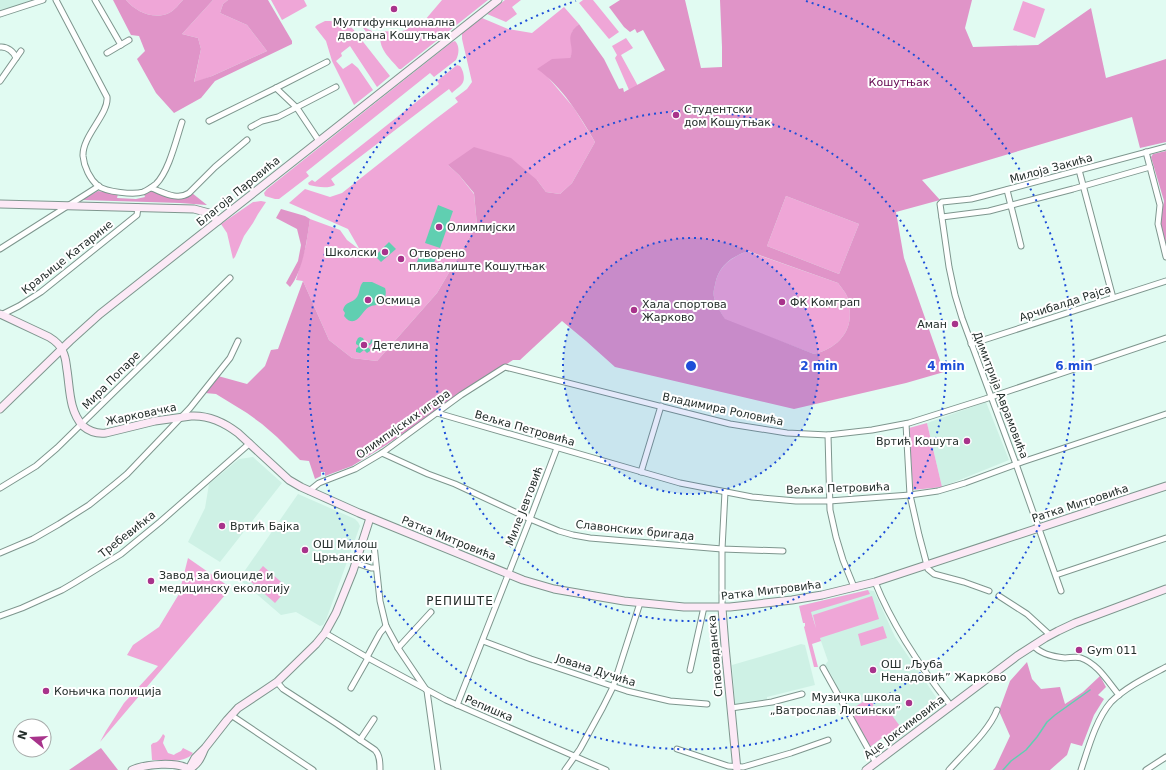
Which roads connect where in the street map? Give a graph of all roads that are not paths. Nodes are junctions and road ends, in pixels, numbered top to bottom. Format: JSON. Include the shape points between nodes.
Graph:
{"nodes":[{"id":1,"x":43,"y":0,"type":"edge"},
{"id":2,"x":56,"y":0,"type":"edge"},
{"id":3,"x":95,"y":0,"type":"edge"},
{"id":4,"x":498,"y":0,"type":"edge"},
{"id":5,"x":33,"y":2,"type":"edge"},
{"id":6,"x":0,"y":14,"type":"edge"},
{"id":7,"x":129,"y":40,"type":"dead end"},
{"id":8,"x":121,"y":45,"type":"junction"},
{"id":9,"x":0,"y":47,"type":"edge"},
{"id":10,"x":21,"y":51,"type":"dead end"},
{"id":11,"x":107,"y":53,"type":"dead end"},
{"id":12,"x":16,"y":58,"type":"junction"},
{"id":13,"x":327,"y":62,"type":"dead end"},
{"id":14,"x":0,"y":81,"type":"edge"},
{"id":15,"x":336,"y":87,"type":"dead end"},
{"id":16,"x":276,"y":88,"type":"junction"},
{"id":17,"x":296,"y":108,"type":"junction"},
{"id":18,"x":209,"y":121,"type":"dead end"},
{"id":19,"x":182,"y":122,"type":"dead end"},
{"id":20,"x":251,"y":127,"type":"dead end"},
{"id":21,"x":247,"y":140,"type":"dead end"},
{"id":22,"x":319,"y":141,"type":"junction"},
{"id":23,"x":1166,"y":147,"type":"edge"},
{"id":24,"x":1146,"y":152,"type":"junction"},
{"id":25,"x":1150,"y":166,"type":"junction"},
{"id":26,"x":1079,"y":170,"type":"junction"},
{"id":27,"x":99,"y":186,"type":"junction"},
{"id":28,"x":1083,"y":186,"type":"junction"},
{"id":29,"x":151,"y":188,"type":"junction"},
{"id":30,"x":1007,"y":190,"type":"junction"},
{"id":31,"x":941,"y":202,"type":"joint"},
{"id":32,"x":0,"y":204,"type":"edge"},
{"id":33,"x":1010,"y":205,"type":"junction"},
{"id":34,"x":69,"y":206,"type":"junction"},
{"id":35,"x":138,"y":207,"type":"junction"},
{"id":36,"x":942,"y":217,"type":"junction"},
{"id":37,"x":218,"y":221,"type":"junction"},
{"id":38,"x":1021,"y":246,"type":"dead end"},
{"id":39,"x":0,"y":249,"type":"edge"},
{"id":40,"x":1166,"y":257,"type":"edge"},
{"id":41,"x":230,"y":278,"type":"dead end"},
{"id":42,"x":1166,"y":281,"type":"edge"},
{"id":43,"x":1113,"y":298,"type":"junction"},
{"id":44,"x":1,"y":315,"type":"edge"},
{"id":45,"x":1166,"y":338,"type":"edge"},
{"id":46,"x":238,"y":340,"type":"dead end"},
{"id":47,"x":971,"y":344,"type":"junction"},
{"id":48,"x":62,"y":349,"type":"junction"},
{"id":49,"x":506,"y":367,"type":"joint"},
{"id":50,"x":991,"y":397,"type":"junction"},
{"id":51,"x":660,"y":406,"type":"junction"},
{"id":52,"x":0,"y":409,"type":"edge"},
{"id":53,"x":437,"y":413,"type":"junction"},
{"id":54,"x":1166,"y":414,"type":"edge"},
{"id":55,"x":182,"y":416,"type":"junction"},
{"id":56,"x":82,"y":424,"type":"junction"},
{"id":57,"x":906,"y":424,"type":"junction"},
{"id":58,"x":828,"y":435,"type":"junction"},
{"id":59,"x":250,"y":444,"type":"junction"},
{"id":60,"x":557,"y":448,"type":"junction"},
{"id":61,"x":382,"y":453,"type":"junction"},
{"id":62,"x":1016,"y":464,"type":"junction"},
{"id":63,"x":641,"y":472,"type":"junction"},
{"id":64,"x":1166,"y":486,"type":"edge"},
{"id":65,"x":0,"y":488,"type":"edge"},
{"id":66,"x":309,"y":491,"type":"junction"},
{"id":67,"x":725,"y":492,"type":"junction"},
{"id":68,"x":910,"y":495,"type":"junction"},
{"id":69,"x":829,"y":500,"type":"junction"},
{"id":70,"x":370,"y":518,"type":"junction"},
{"id":71,"x":530,"y":519,"type":"junction"},
{"id":72,"x":1039,"y":528,"type":"junction"},
{"id":73,"x":1166,"y":538,"type":"edge"},
{"id":74,"x":374,"y":545,"type":"dead end"},
{"id":75,"x":722,"y":549,"type":"junction"},
{"id":76,"x":783,"y":551,"type":"dead end"},
{"id":77,"x":0,"y":554,"type":"edge"},
{"id":78,"x":356,"y":563,"type":"junction"},
{"id":79,"x":926,"y":565,"type":"junction"},
{"id":80,"x":376,"y":568,"type":"junction"},
{"id":81,"x":508,"y":574,"type":"junction"},
{"id":82,"x":1056,"y":575,"type":"junction"},
{"id":83,"x":875,"y":582,"type":"junction"},
{"id":84,"x":854,"y":587,"type":"junction"},
{"id":85,"x":1166,"y":589,"type":"edge"},
{"id":86,"x":989,"y":591,"type":"dead end"},
{"id":87,"x":1061,"y":591,"type":"dead end"},
{"id":88,"x":1000,"y":596,"type":"dead end"},
{"id":89,"x":640,"y":603,"type":"junction"},
{"id":90,"x":704,"y":608,"type":"junction"},
{"id":91,"x":722,"y":608,"type":"junction"},
{"id":92,"x":430,"y":612,"type":"dead end"},
{"id":93,"x":0,"y":616,"type":"edge"},
{"id":94,"x":386,"y":626,"type":"junction"},
{"id":95,"x":325,"y":633,"type":"junction"},
{"id":96,"x":1050,"y":635,"type":"junction"},
{"id":97,"x":482,"y":641,"type":"junction"},
{"id":98,"x":1033,"y":646,"type":"junction"},
{"id":99,"x":398,"y":648,"type":"junction"},
{"id":100,"x":367,"y":658,"type":"junction"},
{"id":101,"x":1166,"y":667,"type":"edge"},
{"id":102,"x":823,"y":668,"type":"dead end"},
{"id":103,"x":690,"y":670,"type":"dead end"},
{"id":104,"x":277,"y":682,"type":"junction"},
{"id":105,"x":613,"y":687,"type":"junction"},
{"id":106,"x":352,"y":688,"type":"dead end"},
{"id":107,"x":427,"y":691,"type":"junction"},
{"id":108,"x":802,"y":694,"type":"dead end"},
{"id":109,"x":1119,"y":695,"type":"junction"},
{"id":110,"x":706,"y":704,"type":"dead end"},
{"id":111,"x":457,"y":705,"type":"junction"},
{"id":112,"x":951,"y":706,"type":"junction"},
{"id":113,"x":731,"y":708,"type":"junction"},
{"id":114,"x":997,"y":710,"type":"dead end"},
{"id":115,"x":231,"y":715,"type":"junction"},
{"id":116,"x":374,"y":719,"type":"dead end"},
{"id":117,"x":360,"y":740,"type":"junction"},
{"id":118,"x":828,"y":740,"type":"dead end"},
{"id":119,"x":677,"y":749,"type":"dead end"},
{"id":120,"x":576,"y":756,"type":"junction"},
{"id":121,"x":1166,"y":757,"type":"edge"},
{"id":122,"x":876,"y":763,"type":"junction"},
{"id":123,"x":736,"y":768,"type":"edge"},
{"id":124,"x":132,"y":770,"type":"edge"},
{"id":125,"x":189,"y":770,"type":"edge"},
{"id":126,"x":313,"y":770,"type":"edge"},
{"id":127,"x":380,"y":770,"type":"edge"},
{"id":128,"x":438,"y":770,"type":"edge"},
{"id":129,"x":565,"y":770,"type":"edge"},
{"id":130,"x":606,"y":770,"type":"edge"},
{"id":131,"x":866,"y":770,"type":"edge"},
{"id":132,"x":949,"y":770,"type":"edge"},
{"id":133,"x":1081,"y":770,"type":"edge"},
{"id":134,"x":1146,"y":770,"type":"edge"}],
"edges":[{"from":1,"to":5,"type":"street"},
{"from":2,"to":27,"type":"street","via":[[107,98],[83,153],[86,167]]},
{"from":3,"to":8,"type":"street"},
{"from":4,"to":22,"type":"street","name":"Благоја Паровића"},
{"from":5,"to":6,"type":"street"},
{"from":7,"to":8,"type":"street"},
{"from":8,"to":11,"type":"street"},
{"from":9,"to":12,"type":"street","via":[[11,51]]},
{"from":10,"to":12,"type":"street"},
{"from":12,"to":14,"type":"street"},
{"from":13,"to":16,"type":"street"},
{"from":15,"to":17,"type":"street"},
{"from":16,"to":17,"type":"street"},
{"from":16,"to":18,"type":"street"},
{"from":17,"to":20,"type":"street"},
{"from":17,"to":22,"type":"street"},
{"from":19,"to":29,"type":"street","via":[[166,168]]},
{"from":21,"to":29,"type":"street","via":[[185,196],[178,197]]},
{"from":22,"to":37,"type":"street","name":"Благоја Паровића"},
{"from":23,"to":24,"type":"street","name":"Милоја Закића"},
{"from":24,"to":25,"type":"street"},
{"from":24,"to":26,"type":"street","name":"Милоја Закића"},
{"from":25,"to":28,"type":"street"},
{"from":25,"to":40,"type":"street","via":[[1160,205],[1158,224]]},
{"from":26,"to":28,"type":"street"},
{"from":26,"to":30,"type":"street","name":"Милоја Закића"},
{"from":27,"to":29,"type":"street","via":[[103,189],[129,193],[139,193]]},
{"from":27,"to":34,"type":"street"},
{"from":28,"to":33,"type":"street"},
{"from":28,"to":43,"type":"street"},
{"from":30,"to":31,"type":"street","name":"Милоја Закића","via":[[971,199]]},
{"from":30,"to":33,"type":"street"},
{"from":31,"to":36,"type":"street","name":"Димитрија Аврамовића"},
{"from":32,"to":34,"type":"street"},
{"from":33,"to":36,"type":"street","via":[[989,211]]},
{"from":33,"to":38,"type":"street"},
{"from":34,"to":35,"type":"street"},
{"from":34,"to":39,"type":"street"},
{"from":35,"to":37,"type":"street","via":[[196,209],[209,213]]},
{"from":35,"to":44,"type":"street","name":"Краљице Катарине","via":[[137,215],[41,292]]},
{"from":36,"to":47,"type":"street","name":"Димитрија Аврамовића","via":[[952,283]]},
{"from":37,"to":48,"type":"street","name":"Благоја Паровића","via":[[100,314]]},
{"from":41,"to":56,"type":"street","name":"Мира Попаре"},
{"from":42,"to":43,"type":"street","name":"Арчибалда Рајса"},
{"from":43,"to":47,"type":"street","name":"Арчибалда Рајса"},
{"from":44,"to":48,"type":"street","via":[[49,337]]},
{"from":45,"to":50,"type":"street","name":"Владимира Роловића"},
{"from":46,"to":55,"type":"street","via":[[230,358]]},
{"from":47,"to":50,"type":"street","name":"Димитрија Аврамовића"},
{"from":48,"to":52,"type":"street","name":"Благоја Паровића"},
{"from":48,"to":56,"type":"street","via":[[73,409]]},
{"from":49,"to":51,"type":"street","name":"Владимира Роловића"},
{"from":49,"to":53,"type":"street","name":"Олимпијских игара"},
{"from":50,"to":57,"type":"street","name":"Владимира Роловића"},
{"from":50,"to":62,"type":"street","name":"Димитрија Аврамовића"},
{"from":51,"to":58,"type":"street","name":"Владимира Роловића","via":[[730,424],[787,433]]},
{"from":51,"to":63,"type":"street"},
{"from":53,"to":60,"type":"street","name":"Вељка Петровића"},
{"from":53,"to":61,"type":"street","name":"Олимпијских игара"},
{"from":54,"to":62,"type":"street","name":"Вељка Петровића"},
{"from":55,"to":56,"type":"street","name":"Жарковачка","via":[[101,434],[90,431]]},
{"from":55,"to":59,"type":"street","name":"Жарковачка","via":[[197,415],[215,420],[235,431]]},
{"from":55,"to":77,"type":"street","via":[[127,474],[89,505],[33,539]]},
{"from":56,"to":65,"type":"street","name":"Мира Попаре","via":[[36,466]]},
{"from":57,"to":58,"type":"street","name":"Владимира Роловића"},
{"from":57,"to":68,"type":"street"},
{"from":58,"to":69,"type":"street"},
{"from":59,"to":66,"type":"street","name":"Жарковачка","via":[[290,480]]},
{"from":59,"to":93,"type":"street","name":"Требевићка","via":[[121,554],[62,590]]},
{"from":60,"to":63,"type":"street","name":"Вељка Петровића"},
{"from":60,"to":71,"type":"street","name":"Миле Јевтовић"},
{"from":61,"to":66,"type":"street","name":"Олимпијских игара","via":[[355,469],[319,483]]},
{"from":61,"to":71,"type":"street","name":"Славонских бригада"},
{"from":62,"to":68,"type":"street","name":"Вељка Петровића","via":[[965,483]]},
{"from":62,"to":72,"type":"street","name":"Димитрија Аврамовића"},
{"from":63,"to":67,"type":"street","name":"Вељка Петровића"},
{"from":64,"to":72,"type":"street","name":"Ратка Митровића"},
{"from":66,"to":70,"type":"street","name":"Ратка Митровића"},
{"from":67,"to":69,"type":"street","name":"Вељка Петровића","via":[[776,500]]},
{"from":67,"to":75,"type":"street","name":"Спасовданска"},
{"from":68,"to":69,"type":"street","name":"Вељка Петровића"},
{"from":68,"to":79,"type":"street"},
{"from":69,"to":84,"type":"street","via":[[836,538]]},
{"from":70,"to":78,"type":"street"},
{"from":70,"to":81,"type":"street","name":"Ратка Митровића"},
{"from":71,"to":75,"type":"street","name":"Славонских бригада","via":[[582,537]]},
{"from":71,"to":81,"type":"street","name":"Миле Јевтовић"},
{"from":72,"to":79,"type":"street","name":"Ратка Митровића"},
{"from":72,"to":82,"type":"street","name":"Димитрија Аврамовића"},
{"from":73,"to":82,"type":"street"},
{"from":74,"to":80,"type":"street"},
{"from":75,"to":76,"type":"street","name":"Славонских бригада"},
{"from":75,"to":91,"type":"street","name":"Спасовданска"},
{"from":78,"to":80,"type":"street"},
{"from":78,"to":95,"type":"street"},
{"from":79,"to":83,"type":"street","name":"Ратка Митровића"},
{"from":79,"to":86,"type":"street","via":[[934,574]]},
{"from":80,"to":94,"type":"street"},
{"from":81,"to":89,"type":"street","name":"Ратка Митровића","via":[[554,588]]},
{"from":81,"to":97,"type":"street","name":"Миле Јевтовић"},
{"from":82,"to":87,"type":"street","name":"Димитрија Аврамовића"},
{"from":83,"to":84,"type":"street","name":"Ратка Митровића"},
{"from":83,"to":112,"type":"street","via":[[897,628]]},
{"from":84,"to":91,"type":"street","name":"Ратка Митровића","via":[[792,600]]},
{"from":85,"to":96,"type":"street","name":"Аце Јоксимовића","via":[[1074,623]]},
{"from":88,"to":96,"type":"street","via":[[1027,614]]},
{"from":89,"to":90,"type":"street","name":"Ратка Митровића"},
{"from":89,"to":105,"type":"street"},
{"from":90,"to":91,"type":"street","name":"Ратка Митровића"},
{"from":90,"to":103,"type":"street"},
{"from":91,"to":113,"type":"street","name":"Спасовданска"},
{"from":92,"to":99,"type":"street"},
{"from":94,"to":99,"type":"street"},
{"from":94,"to":100,"type":"street"},
{"from":95,"to":100,"type":"street","name":"Репишка"},
{"from":95,"to":104,"type":"street"},
{"from":96,"to":98,"type":"street","name":"Аце Јоксимовића"},
{"from":97,"to":105,"type":"street","name":"Јована Дучића"},
{"from":97,"to":111,"type":"street","name":"Миле Јевтовић"},
{"from":98,"to":109,"type":"street","via":[[1053,656],[1083,659],[1102,674]]},
{"from":98,"to":112,"type":"street","name":"Аце Јоксимовића"},
{"from":99,"to":107,"type":"street"},
{"from":100,"to":106,"type":"street"},
{"from":100,"to":107,"type":"street","name":"Репишка"},
{"from":101,"to":109,"type":"street"},
{"from":102,"to":122,"type":"street"},
{"from":104,"to":115,"type":"street"},
{"from":104,"to":117,"type":"street","via":[[283,689]]},
{"from":105,"to":110,"type":"street","name":"Јована Дучића","via":[[661,700]]},
{"from":105,"to":120,"type":"street"},
{"from":107,"to":111,"type":"street","name":"Репишка"},
{"from":107,"to":128,"type":"street"},
{"from":108,"to":113,"type":"street","via":[[772,702]]},
{"from":109,"to":133,"type":"street","via":[[1099,722]]},
{"from":111,"to":120,"type":"street","name":"Репишка"},
{"from":112,"to":122,"type":"street","name":"Аце Јоксимовића"},
{"from":113,"to":123,"type":"street","name":"Спасовданска"},
{"from":114,"to":132,"type":"street","via":[[986,728]]},
{"from":115,"to":125,"type":"street","via":[[195,758]]},
{"from":115,"to":126,"type":"street"},
{"from":116,"to":117,"type":"street"},
{"from":117,"to":127,"type":"street","via":[[378,752]]},
{"from":118,"to":123,"type":"street","via":[[791,754]]},
{"from":119,"to":123,"type":"street"},
{"from":120,"to":129,"type":"street"},
{"from":120,"to":130,"type":"street","name":"Репишка"},
{"from":121,"to":134,"type":"street"},
{"from":122,"to":131,"type":"street","name":"Аце Јоксимовића"},
{"from":124,"to":125,"type":"street","via":[[147,766],[176,765]]}]}
